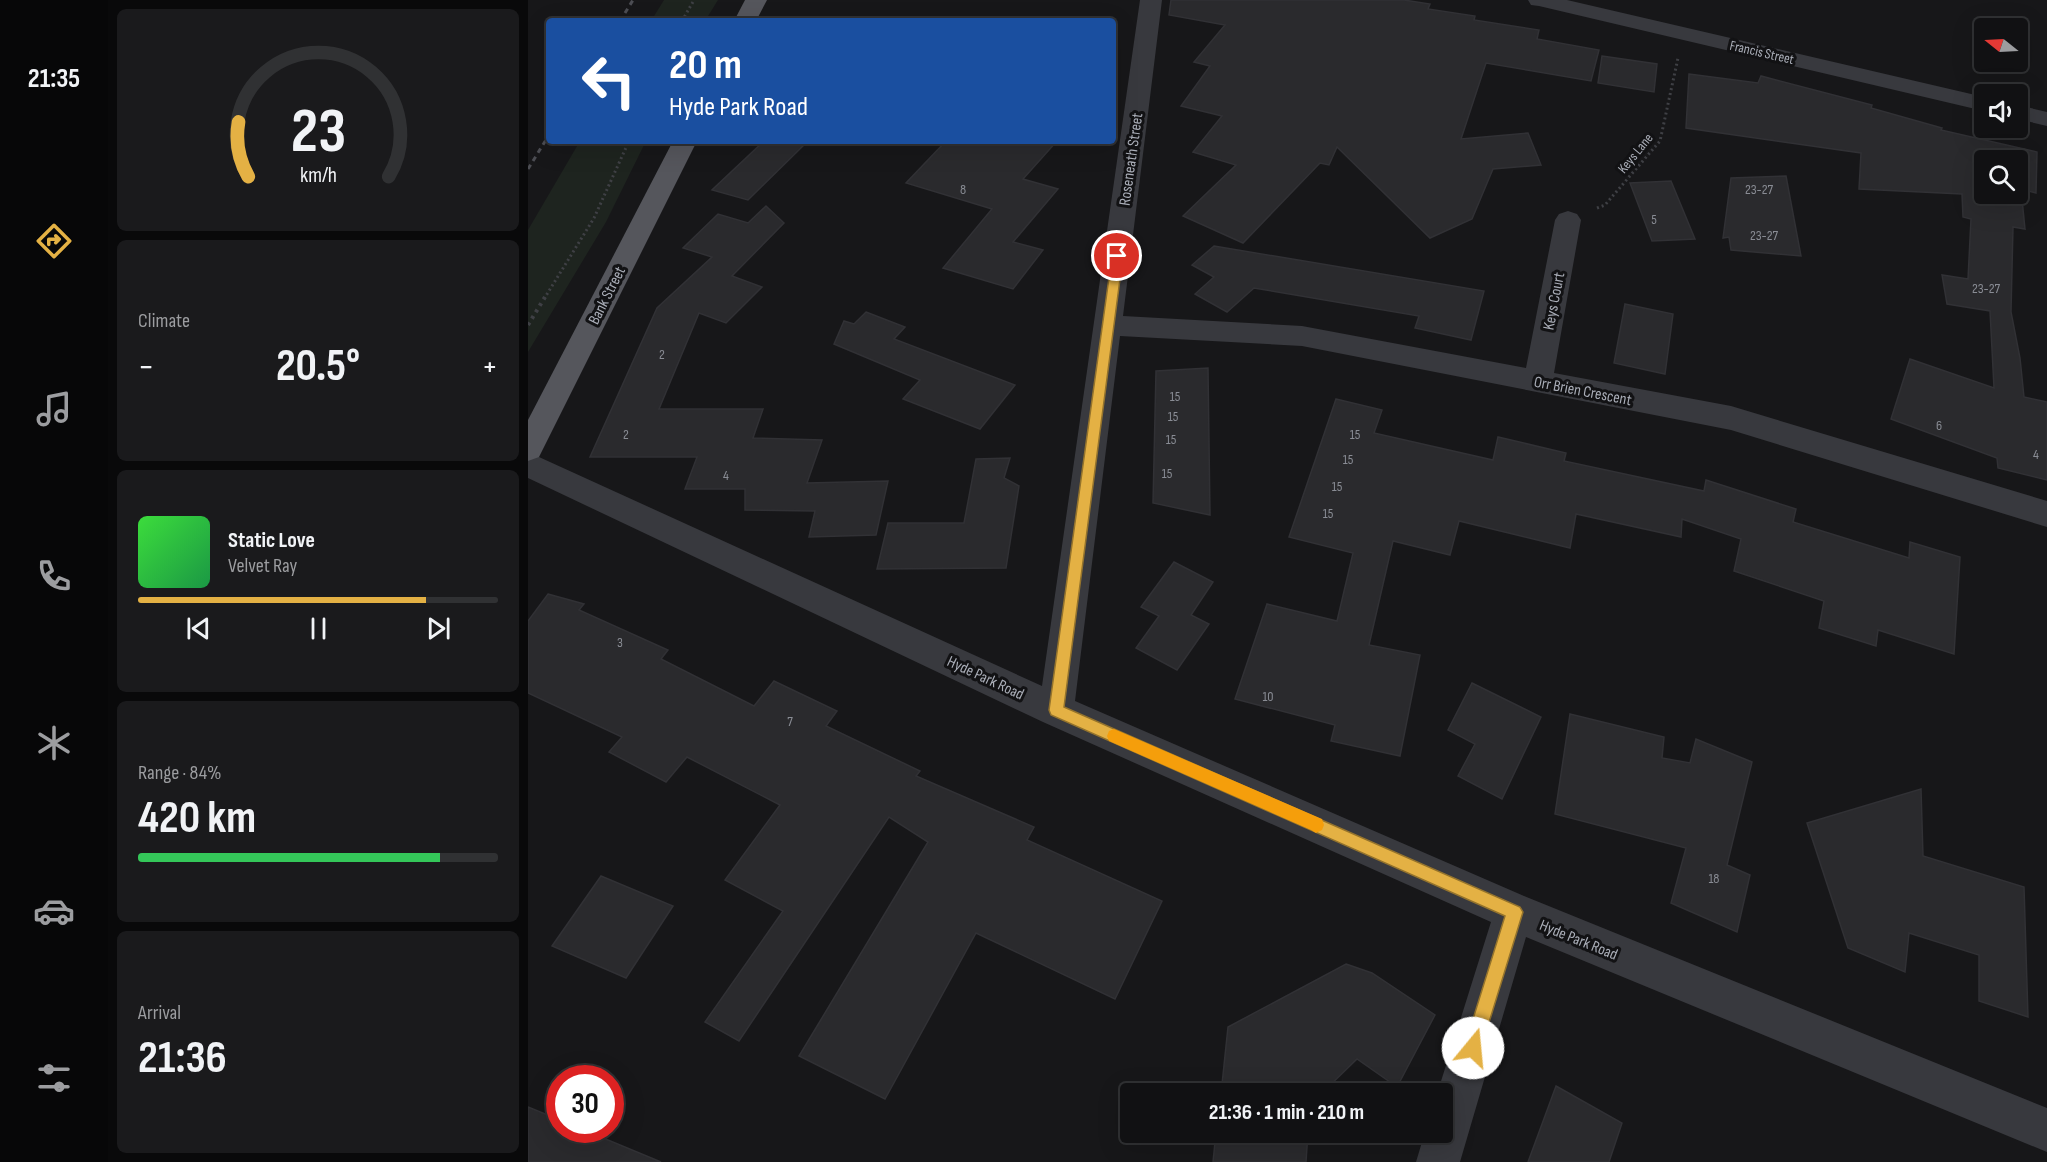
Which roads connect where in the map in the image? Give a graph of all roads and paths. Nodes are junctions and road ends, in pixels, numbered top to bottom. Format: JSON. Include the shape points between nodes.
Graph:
{"nodes":[{"id":1,"x":694,"y":0,"type":"edge"},
{"id":2,"x":756,"y":0,"type":"edge"},
{"id":3,"x":1151,"y":0,"type":"edge"},
{"id":4,"x":1539,"y":0,"type":"edge"},
{"id":5,"x":684,"y":18,"type":"edge"},
{"id":6,"x":747,"y":18,"type":"edge"},
{"id":7,"x":1685,"y":34,"type":"junction"},
{"id":8,"x":1974,"y":103,"type":"edge"},
{"id":9,"x":2028,"y":114,"type":"edge"},
{"id":10,"x":2047,"y":119,"type":"edge"},
{"id":11,"x":628,"y":144,"type":"edge"},
{"id":12,"x":683,"y":144,"type":"edge"},
{"id":13,"x":1568,"y":220,"type":"joint"},
{"id":14,"x":528,"y":325,"type":"edge"},
{"id":15,"x":1108,"y":325,"type":"junction"},
{"id":16,"x":1538,"y":381,"type":"junction"},
{"id":17,"x":528,"y":449,"type":"edge"},
{"id":18,"x":528,"y":464,"type":"edge"},
{"id":19,"x":2047,"y":514,"type":"edge"},
{"id":20,"x":1056,"y":710,"type":"junction"},
{"id":21,"x":1514,"y":912,"type":"junction"},
{"id":22,"x":2047,"y":1130,"type":"edge"},
{"id":23,"x":1438,"y":1162,"type":"edge"}],
"edges":[{"from":1,"to":5,"type":"path"},
{"from":2,"to":6,"type":"main road"},
{"from":3,"to":15,"type":"street","name":"Roseneath Street"},
{"from":4,"to":7,"type":"street","name":"Francis Street"},
{"from":7,"to":8,"type":"street","name":"Francis Street"},
{"from":7,"to":13,"type":"path","name":"Keys Lane","via":[[1660,141],[1605,205]]},
{"from":9,"to":10,"type":"street"},
{"from":11,"to":14,"type":"path","via":[[594,219]]},
{"from":12,"to":17,"type":"main road","name":"Bank Street"},
{"from":13,"to":16,"type":"street","name":"Keys Court"},
{"from":15,"to":16,"type":"street","name":"Orr Brien Crescent","via":[[1302,336]]},
{"from":15,"to":20,"type":"street","name":"Roseneath Street"},
{"from":16,"to":19,"type":"street","name":"Orr Brien Crescent","via":[[1731,418]]},
{"from":18,"to":20,"type":"street","name":"Hyde Park Road"},
{"from":20,"to":21,"type":"street","name":"Hyde Park Road"},
{"from":21,"to":22,"type":"street","name":"Hyde Park Road"},
{"from":21,"to":23,"type":"street"}]}
